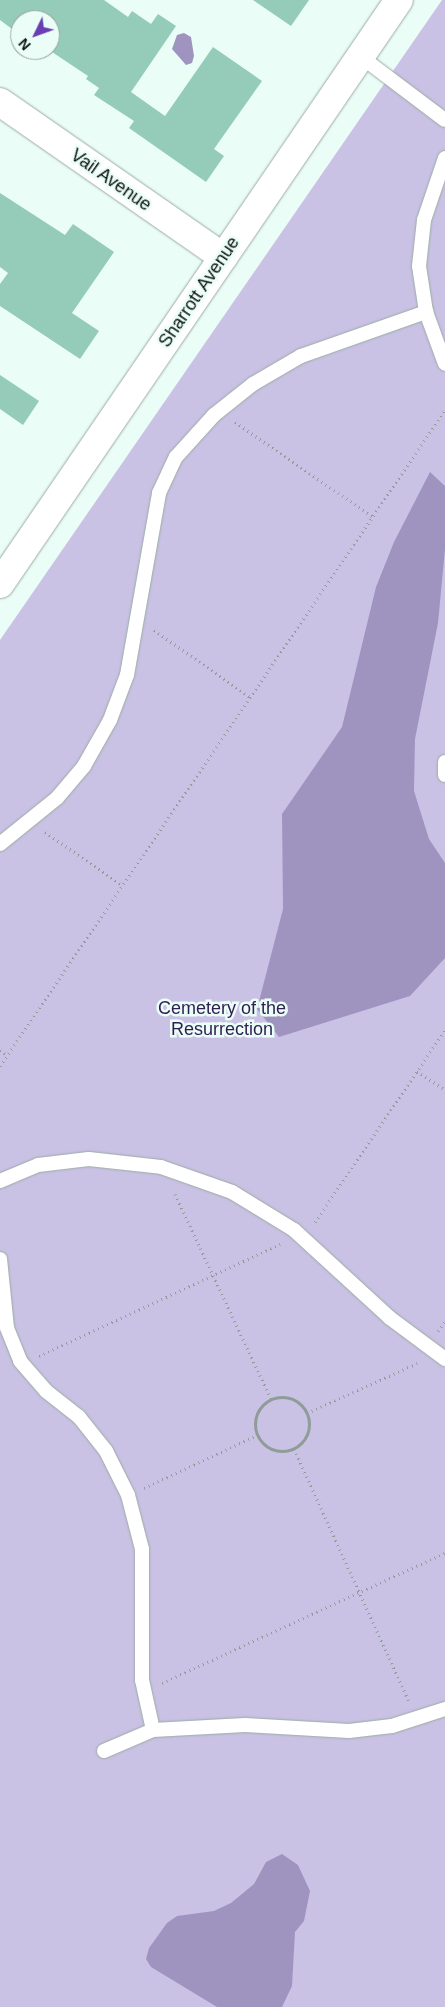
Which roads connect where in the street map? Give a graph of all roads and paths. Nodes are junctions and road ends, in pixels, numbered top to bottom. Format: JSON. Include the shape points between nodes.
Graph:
{"nodes":[{"id":1,"x":398,"y":0,"type":"edge"},
{"id":2,"x":360,"y":56,"type":"junction"},
{"id":3,"x":0,"y":102,"type":"edge"},
{"id":4,"x":445,"y":120,"type":"edge"},
{"id":5,"x":445,"y":158,"type":"edge"},
{"id":6,"x":223,"y":257,"type":"junction"},
{"id":7,"x":426,"y":312,"type":"junction"},
{"id":8,"x":445,"y":364,"type":"edge"},
{"id":9,"x":445,"y":410,"type":"edge"},
{"id":10,"x":233,"y":421,"type":"dead end"},
{"id":11,"x":373,"y":516,"type":"junction"},
{"id":12,"x":0,"y":584,"type":"edge"},
{"id":13,"x":151,"y":628,"type":"dead end"},
{"id":14,"x":250,"y":696,"type":"junction"},
{"id":15,"x":445,"y":762,"type":"edge"},
{"id":16,"x":445,"y":775,"type":"edge"},
{"id":17,"x":44,"y":831,"type":"dead end"},
{"id":18,"x":0,"y":844,"type":"edge"},
{"id":19,"x":122,"y":885,"type":"junction"},
{"id":20,"x":445,"y":1030,"type":"edge"},
{"id":21,"x":0,"y":1050,"type":"edge"},
{"id":22,"x":7,"y":1055,"type":"junction"},
{"id":23,"x":0,"y":1066,"type":"edge"},
{"id":24,"x":417,"y":1071,"type":"junction"},
{"id":25,"x":445,"y":1090,"type":"edge"},
{"id":26,"x":0,"y":1181,"type":"edge"},
{"id":27,"x":172,"y":1185,"type":"dead end"},
{"id":28,"x":312,"y":1226,"type":"dead end"},
{"id":29,"x":286,"y":1242,"type":"dead end"},
{"id":30,"x":0,"y":1258,"type":"edge"},
{"id":31,"x":213,"y":1275,"type":"junction"},
{"id":32,"x":35,"y":1357,"type":"dead end"},
{"id":33,"x":445,"y":1359,"type":"edge"},
{"id":34,"x":418,"y":1363,"type":"dead end"},
{"id":35,"x":271,"y":1399,"type":"junction"},
{"id":36,"x":307,"y":1413,"type":"junction"},
{"id":37,"x":257,"y":1435,"type":"junction"},
{"id":38,"x":294,"y":1449,"type":"junction"},
{"id":39,"x":142,"y":1489,"type":"dead end"},
{"id":40,"x":445,"y":1552,"type":"edge"},
{"id":41,"x":359,"y":1592,"type":"junction"},
{"id":42,"x":159,"y":1684,"type":"dead end"},
{"id":43,"x":412,"y":1707,"type":"dead end"},
{"id":44,"x":445,"y":1709,"type":"edge"},
{"id":45,"x":153,"y":1730,"type":"junction"},
{"id":46,"x":104,"y":1751,"type":"dead end"}],
"edges":[{"from":1,"to":2,"type":"street","name":"Sharrott Avenue"},
{"from":2,"to":4,"type":"lane"},
{"from":2,"to":6,"type":"street","name":"Sharrott Avenue"},
{"from":3,"to":6,"type":"street","name":"Vail Avenue"},
{"from":5,"to":7,"type":"lane","via":[[424,220],[419,266]]},
{"from":6,"to":12,"type":"street","name":"Sharrott Avenue"},
{"from":7,"to":8,"type":"lane"},
{"from":7,"to":18,"type":"lane","via":[[301,356],[253,384],[214,414],[176,456],[159,493],[127,675],[110,720],[84,766],[57,798]]},
{"from":9,"to":11,"type":"path"},
{"from":10,"to":11,"type":"path"},
{"from":11,"to":14,"type":"path"},
{"from":13,"to":14,"type":"path"},
{"from":14,"to":19,"type":"path"},
{"from":15,"to":16,"type":"lane"},
{"from":17,"to":19,"type":"path"},
{"from":19,"to":22,"type":"path"},
{"from":20,"to":24,"type":"path"},
{"from":21,"to":22,"type":"path"},
{"from":22,"to":23,"type":"path"},
{"from":24,"to":25,"type":"path"},
{"from":24,"to":28,"type":"path"},
{"from":26,"to":33,"type":"lane","via":[[38,1165],[89,1159],[161,1167],[232,1192],[294,1230],[390,1318]]},
{"from":27,"to":31,"type":"path"},
{"from":29,"to":31,"type":"path"},
{"from":30,"to":45,"type":"lane","via":[[7,1328],[20,1361],[46,1391],[79,1417],[106,1451],[128,1495],[142,1549],[142,1680]]},
{"from":31,"to":32,"type":"path"},
{"from":31,"to":35,"type":"path"},
{"from":34,"to":36,"type":"path"},
{"from":35,"to":36,"type":"path","via":[[292,1399]]},
{"from":35,"to":37,"type":"path","via":[[255,1418]]},
{"from":36,"to":38,"type":"path","via":[[307,1436]]},
{"from":37,"to":38,"type":"path","via":[[270,1449]]},
{"from":37,"to":39,"type":"path"},
{"from":38,"to":41,"type":"path"},
{"from":40,"to":41,"type":"path"},
{"from":41,"to":42,"type":"path"},
{"from":41,"to":43,"type":"path"},
{"from":44,"to":45,"type":"lane","via":[[392,1726],[349,1730],[245,1725]]},
{"from":45,"to":46,"type":"lane"}]}
